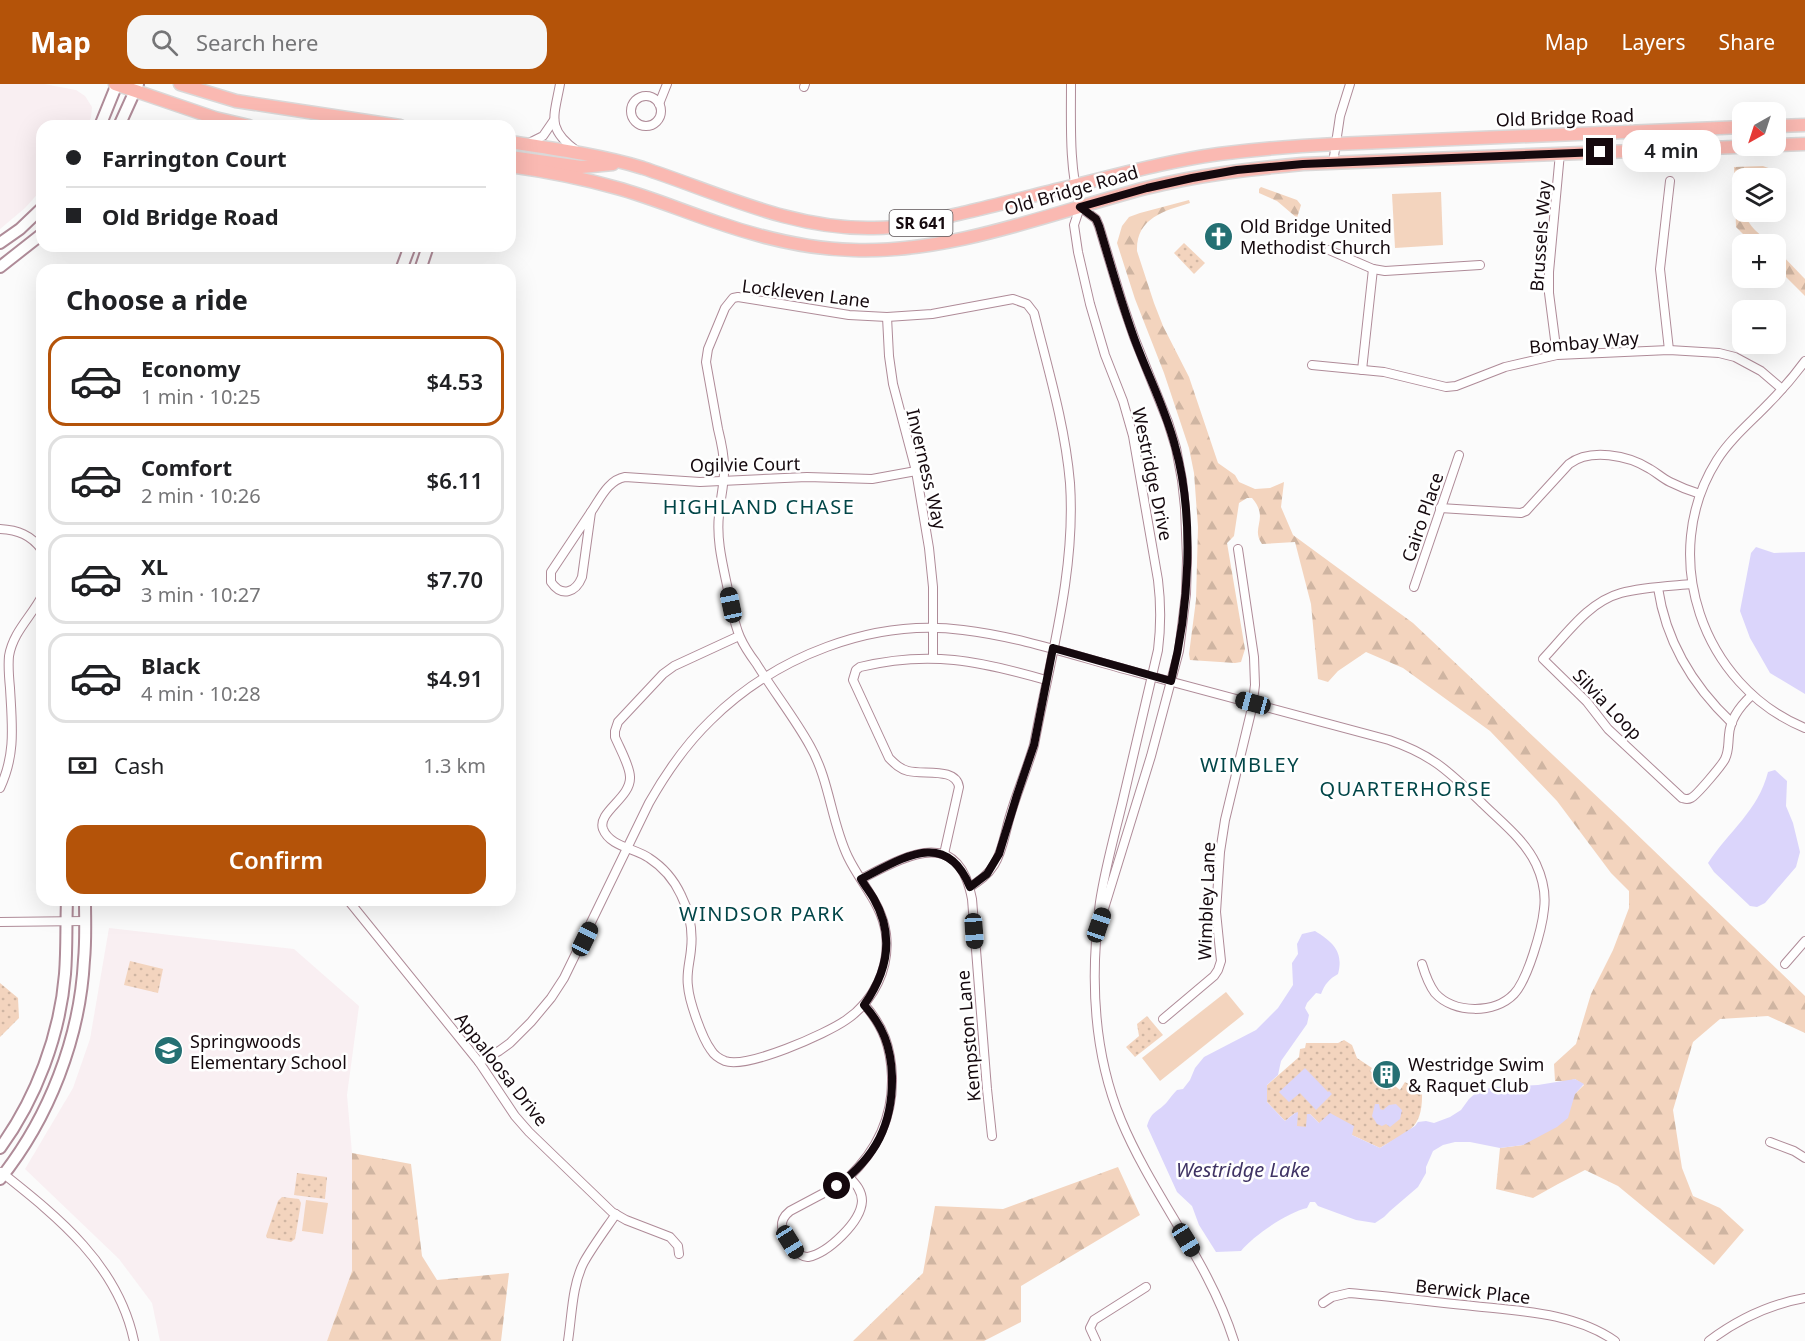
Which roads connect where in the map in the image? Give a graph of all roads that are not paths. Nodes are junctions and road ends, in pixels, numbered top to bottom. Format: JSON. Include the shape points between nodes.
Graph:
{"nodes":[{"id":1,"x":116,"y":84,"type":"edge"},
{"id":2,"x":180,"y":84,"type":"edge"},
{"id":3,"x":560,"y":84,"type":"edge"},
{"id":4,"x":667,"y":84,"type":"edge"},
{"id":5,"x":1071,"y":84,"type":"edge"},
{"id":6,"x":1350,"y":84,"type":"edge"},
{"id":7,"x":136,"y":87,"type":"edge"},
{"id":8,"x":659,"y":104,"type":"dead end"},
{"id":9,"x":102,"y":120,"type":"edge"},
{"id":10,"x":122,"y":120,"type":"edge"},
{"id":11,"x":215,"y":120,"type":"edge"},
{"id":12,"x":362,"y":120,"type":"edge"},
{"id":13,"x":554,"y":120,"type":"junction"},
{"id":14,"x":1805,"y":125,"type":"edge"},
{"id":15,"x":1786,"y":126,"type":"edge"},
{"id":16,"x":1732,"y":128,"type":"edge"},
{"id":17,"x":516,"y":143,"type":"edge"},
{"id":18,"x":524,"y":144,"type":"junction"},
{"id":19,"x":1336,"y":144,"type":"junction"},
{"id":20,"x":1805,"y":144,"type":"edge"},
{"id":21,"x":1786,"y":145,"type":"edge"},
{"id":22,"x":1732,"y":147,"type":"edge"},
{"id":23,"x":580,"y":153,"type":"junction"},
{"id":24,"x":1560,"y":153,"type":"junction"},
{"id":25,"x":516,"y":158,"type":"edge"},
{"id":26,"x":624,"y":163,"type":"junction"},
{"id":27,"x":1333,"y":163,"type":"junction"},
{"id":28,"x":516,"y":167,"type":"edge"},
{"id":29,"x":1670,"y":181,"type":"dead end"},
{"id":30,"x":1074,"y":186,"type":"junction"},
{"id":31,"x":1080,"y":207,"type":"junction"},
{"id":32,"x":36,"y":214,"type":"edge"},
{"id":33,"x":36,"y":239,"type":"edge"},
{"id":34,"x":0,"y":243,"type":"edge"},
{"id":35,"x":1329,"y":250,"type":"dead end"},
{"id":36,"x":1480,"y":265,"type":"dead end"},
{"id":37,"x":0,"y":267,"type":"edge"},
{"id":38,"x":1373,"y":269,"type":"junction"},
{"id":39,"x":887,"y":317,"type":"junction"},
{"id":40,"x":1669,"y":350,"type":"junction"},
{"id":41,"x":1557,"y":355,"type":"junction"},
{"id":42,"x":1805,"y":361,"type":"edge"},
{"id":43,"x":1312,"y":365,"type":"dead end"},
{"id":44,"x":1362,"y":370,"type":"junction"},
{"id":45,"x":1782,"y":389,"type":"junction"},
{"id":46,"x":1459,"y":455,"type":"dead end"},
{"id":47,"x":916,"y":471,"type":"junction"},
{"id":48,"x":724,"y":480,"type":"junction"},
{"id":49,"x":1700,"y":494,"type":"junction"},
{"id":50,"x":1440,"y":508,"type":"junction"},
{"id":51,"x":591,"y":512,"type":"junction"},
{"id":52,"x":0,"y":529,"type":"edge"},
{"id":53,"x":36,"y":543,"type":"edge"},
{"id":54,"x":1238,"y":549,"type":"dead end"},
{"id":55,"x":1692,"y":584,"type":"junction"},
{"id":56,"x":1414,"y":587,"type":"dead end"},
{"id":57,"x":1658,"y":588,"type":"junction"},
{"id":58,"x":36,"y":607,"type":"edge"},
{"id":59,"x":933,"y":628,"type":"junction"},
{"id":60,"x":739,"y":636,"type":"junction"},
{"id":61,"x":1053,"y":648,"type":"junction"},
{"id":62,"x":933,"y":658,"type":"junction"},
{"id":63,"x":1152,"y":676,"type":"junction"},
{"id":64,"x":765,"y":678,"type":"junction"},
{"id":65,"x":1046,"y":680,"type":"junction"},
{"id":66,"x":1171,"y":681,"type":"junction"},
{"id":67,"x":1752,"y":695,"type":"junction"},
{"id":68,"x":1253,"y":703,"type":"junction"},
{"id":69,"x":1732,"y":723,"type":"junction"},
{"id":70,"x":1805,"y":728,"type":"edge"},
{"id":71,"x":0,"y":788,"type":"edge"},
{"id":72,"x":628,"y":847,"type":"junction"},
{"id":73,"x":944,"y":854,"type":"junction"},
{"id":74,"x":861,"y":879,"type":"junction"},
{"id":75,"x":970,"y":887,"type":"junction"},
{"id":76,"x":67,"y":906,"type":"edge"},
{"id":77,"x":85,"y":906,"type":"edge"},
{"id":78,"x":353,"y":906,"type":"edge"},
{"id":79,"x":66,"y":921,"type":"junction"},
{"id":80,"x":85,"y":921,"type":"junction"},
{"id":81,"x":0,"y":922,"type":"edge"},
{"id":82,"x":1099,"y":925,"type":"junction"},
{"id":83,"x":1805,"y":941,"type":"edge"},
{"id":84,"x":1422,"y":964,"type":"dead end"},
{"id":85,"x":1785,"y":964,"type":"dead end"},
{"id":86,"x":864,"y":1005,"type":"junction"},
{"id":87,"x":1163,"y":1019,"type":"dead end"},
{"id":88,"x":479,"y":1062,"type":"junction"},
{"id":89,"x":992,"y":1136,"type":"dead end"},
{"id":90,"x":1770,"y":1142,"type":"dead end"},
{"id":91,"x":0,"y":1148,"type":"edge"},
{"id":92,"x":1805,"y":1158,"type":"edge"},
{"id":93,"x":1,"y":1175,"type":"edge"},
{"id":94,"x":849,"y":1177,"type":"junction"},
{"id":95,"x":616,"y":1214,"type":"junction"},
{"id":96,"x":679,"y":1254,"type":"dead end"},
{"id":97,"x":1146,"y":1287,"type":"dead end"},
{"id":98,"x":1805,"y":1298,"type":"edge"},
{"id":99,"x":1323,"y":1303,"type":"dead end"},
{"id":100,"x":134,"y":1341,"type":"edge"},
{"id":101,"x":568,"y":1341,"type":"edge"},
{"id":102,"x":1096,"y":1341,"type":"edge"},
{"id":103,"x":1234,"y":1341,"type":"edge"},
{"id":104,"x":1616,"y":1341,"type":"edge"},
{"id":105,"x":1709,"y":1341,"type":"edge"}],
"edges":[{"from":1,"to":7,"type":"main road"},
{"from":1,"to":9,"type":"street"},
{"from":2,"to":12,"type":"main road","via":[[236,100]]},
{"from":3,"to":13,"type":"street"},
{"from":4,"to":8,"type":"street"},
{"from":5,"to":30,"type":"street"},
{"from":6,"to":19,"type":"street"},
{"from":7,"to":10,"type":"street"},
{"from":7,"to":11,"type":"main road"},
{"from":13,"to":18,"type":"street","via":[[543,136]]},
{"from":13,"to":23,"type":"street","via":[[561,138]]},
{"from":14,"to":15,"type":"main road"},
{"from":16,"to":19,"type":"main road","name":"Old Bridge Road","number":"SR 641"},
{"from":17,"to":18,"type":"main road","name":"Old Bridge Road","number":"SR 641"},
{"from":18,"to":23,"type":"main road","name":"Old Bridge Road","number":"SR 641"},
{"from":19,"to":27,"type":"street"},
{"from":19,"to":30,"type":"main road","name":"Old Bridge Road","number":"SR 641","via":[[1216,155]]},
{"from":20,"to":21,"type":"main road"},
{"from":22,"to":24,"type":"main road","name":"Old Bridge Road","number":"SR 641"},
{"from":23,"to":26,"type":"main road","name":"Old Bridge Road","number":"SR 641"},
{"from":24,"to":27,"type":"main road","name":"Old Bridge Road","number":"SR 641"},
{"from":24,"to":41,"type":"street","name":"Brussels Way","via":[[1549,272]]},
{"from":25,"to":26,"type":"main road","via":[[581,167]]},
{"from":26,"to":30,"type":"main road","name":"Old Bridge Road","number":"SR 641","via":[[788,218],[844,228],[921,223]]},
{"from":27,"to":31,"type":"main road","name":"Old Bridge Road","number":"SR 641","via":[[1228,171]]},
{"from":28,"to":31,"type":"main road","name":"Old Bridge Road","number":"SR 641","via":[[617,188],[751,233],[853,250],[943,243]]},
{"from":29,"to":40,"type":"street","via":[[1660,262]]},
{"from":30,"to":31,"type":"street"},
{"from":31,"to":63,"type":"street","name":"Westridge Drive","via":[[1074,225],[1078,252],[1090,304],[1132,436],[1158,580],[1161,627]]},
{"from":31,"to":66,"type":"street","name":"Westridge Drive","via":[[1099,226],[1134,337],[1176,448],[1186,528],[1185,594],[1179,651]]},
{"from":32,"to":34,"type":"street"},
{"from":33,"to":37,"type":"street"},
{"from":35,"to":38,"type":"street"},
{"from":36,"to":38,"type":"street"},
{"from":38,"to":44,"type":"street"},
{"from":39,"to":47,"type":"street","name":"Inverness Way","via":[[893,384]]},
{"from":39,"to":48,"type":"street","name":"Lockleven Lane","via":[[849,315],[744,297],[728,302],[706,362],[724,460]]},
{"from":39,"to":61,"type":"street","name":"Lockleven Lane","via":[[932,314],[1013,299],[1032,309],[1061,419],[1070,484],[1068,562]]},
{"from":40,"to":41,"type":"street","name":"Bombay Way"},
{"from":40,"to":45,"type":"street","name":"Bombay Way","via":[[1735,357],[1761,371]]},
{"from":41,"to":44,"type":"street","name":"Bombay Way","via":[[1446,387]]},
{"from":42,"to":45,"type":"street"},
{"from":43,"to":44,"type":"street","name":"Bombay Way"},
{"from":45,"to":49,"type":"street","via":[[1727,445]]},
{"from":46,"to":50,"type":"street","name":"Cairo Place"},
{"from":47,"to":48,"type":"street","name":"Ogilvie Court","via":[[872,479]]},
{"from":47,"to":59,"type":"street","name":"Inverness Way","via":[[929,548]]},
{"from":48,"to":51,"type":"street","name":"Ogilvie Court","via":[[619,478]]},
{"from":48,"to":60,"type":"street","name":"Lockleven Lane","via":[[718,534]]},
{"from":49,"to":50,"type":"street","via":[[1637,462],[1592,456],[1575,459],[1521,513]]},
{"from":49,"to":55,"type":"street","via":[[1690,544]]},
{"from":50,"to":56,"type":"street","name":"Cairo Place"},
{"from":51,"to":51,"type":"street","name":"Ogilvie Court","via":[[551,572],[551,582],[560,590],[571,591],[579,586]]},
{"from":52,"to":53,"type":"street","via":[[22,533]]},
{"from":54,"to":68,"type":"street","name":"Wimbley Lane","via":[[1255,665]]},
{"from":55,"to":57,"type":"street","name":"Silvia Loop"},
{"from":55,"to":67,"type":"street","via":[[1701,622],[1714,649]]},
{"from":57,"to":69,"type":"street","via":[[1667,628],[1682,662],[1703,693]]},
{"from":57,"to":69,"type":"street","name":"Silvia Loop","via":[[1622,593],[1599,603],[1543,659],[1608,729],[1682,798],[1693,797],[1722,763]]},
{"from":58,"to":71,"type":"street","via":[[17,632],[9,657],[13,741]]},
{"from":59,"to":61,"type":"street","via":[[962,629]]},
{"from":59,"to":62,"type":"street","name":"Inverness Way"},
{"from":59,"to":64,"type":"street","via":[[840,642]]},
{"from":60,"to":64,"type":"street","name":"Lockleven Lane"},
{"from":60,"to":72,"type":"street","name":"Lockleven Lane","via":[[674,666],[616,725],[615,737],[629,770],[629,785],[602,820],[602,826],[610,839]]},
{"from":61,"to":63,"type":"street"},
{"from":61,"to":65,"type":"street","name":"Lockleven Lane"},
{"from":62,"to":65,"type":"street","via":[[974,662]]},
{"from":62,"to":73,"type":"street","via":[[860,667],[853,680],[889,758],[896,765],[911,772],[950,775],[958,782]]},
{"from":63,"to":66,"type":"street"},
{"from":63,"to":82,"type":"street","name":"Westridge Drive","via":[[1105,875]]},
{"from":64,"to":72,"type":"street","via":[[712,719],[679,756],[649,803]]},
{"from":64,"to":74,"type":"street","name":"Lockleven Lane","via":[[819,763],[843,846]]},
{"from":65,"to":75,"type":"street","name":"Lockleven Lane","via":[[1034,745],[999,854],[987,874]]},
{"from":66,"to":68,"type":"street"},
{"from":66,"to":82,"type":"street","name":"Westridge Drive"},
{"from":67,"to":69,"type":"street","name":"Silvia Loop"},
{"from":67,"to":70,"type":"street"},
{"from":68,"to":84,"type":"street","via":[[1389,740],[1429,757],[1459,781],[1529,852],[1540,874],[1544,909],[1530,961],[1513,994],[1486,1008],[1456,1006],[1433,991]]},
{"from":68,"to":87,"type":"street","name":"Wimbley Lane","via":[[1220,852],[1216,912],[1221,961],[1214,976]]},
{"from":72,"to":86,"type":"street","name":"Lockleven Lane","via":[[661,868],[684,901],[691,934],[689,997],[710,1049],[719,1058],[736,1064],[796,1046],[836,1027]]},
{"from":72,"to":88,"type":"street","via":[[573,963],[551,998],[510,1043]]},
{"from":73,"to":74,"type":"street","via":[[922,852]]},
{"from":73,"to":75,"type":"street","name":"Kempston Lane","via":[[959,865]]},
{"from":74,"to":86,"type":"street","name":"Lockleven Lane","via":[[882,916],[886,945],[881,976]]},
{"from":75,"to":89,"type":"street","name":"Kempston Lane"},
{"from":76,"to":79,"type":"street"},
{"from":77,"to":80,"type":"street"},
{"from":78,"to":88,"type":"street","name":"Appaloosa Drive"},
{"from":79,"to":80,"type":"street"},
{"from":79,"to":81,"type":"street"},
{"from":79,"to":91,"type":"street","via":[[65,974],[50,1046],[23,1113]]},
{"from":80,"to":93,"type":"street","via":[[83,975],[69,1048],[30,1136]]},
{"from":82,"to":103,"type":"street","name":"Westridge Drive","via":[[1095,1016],[1099,1048],[1119,1117],[1212,1285]]},
{"from":83,"to":85,"type":"street"},
{"from":86,"to":94,"type":"street","via":[[883,1030],[888,1044],[891,1098],[880,1139]]},
{"from":88,"to":95,"type":"street","name":"Appaloosa Drive","via":[[529,1132]]},
{"from":90,"to":92,"type":"street"},
{"from":93,"to":100,"type":"street","via":[[81,1241],[98,1261],[127,1312]]},
{"from":94,"to":94,"type":"street","via":[[785,1215],[783,1231],[801,1256],[827,1248],[849,1229],[857,1216],[861,1192]]},
{"from":95,"to":96,"type":"street","name":"Appaloosa Drive","via":[[670,1238],[678,1246]]},
{"from":95,"to":101,"type":"street","via":[[580,1271]]},
{"from":97,"to":102,"type":"street","via":[[1094,1320],[1090,1328]]},
{"from":98,"to":105,"type":"street","via":[[1751,1315]]},
{"from":99,"to":104,"type":"street","name":"Berwick Place","via":[[1348,1293],[1520,1311],[1590,1327]]}]}
